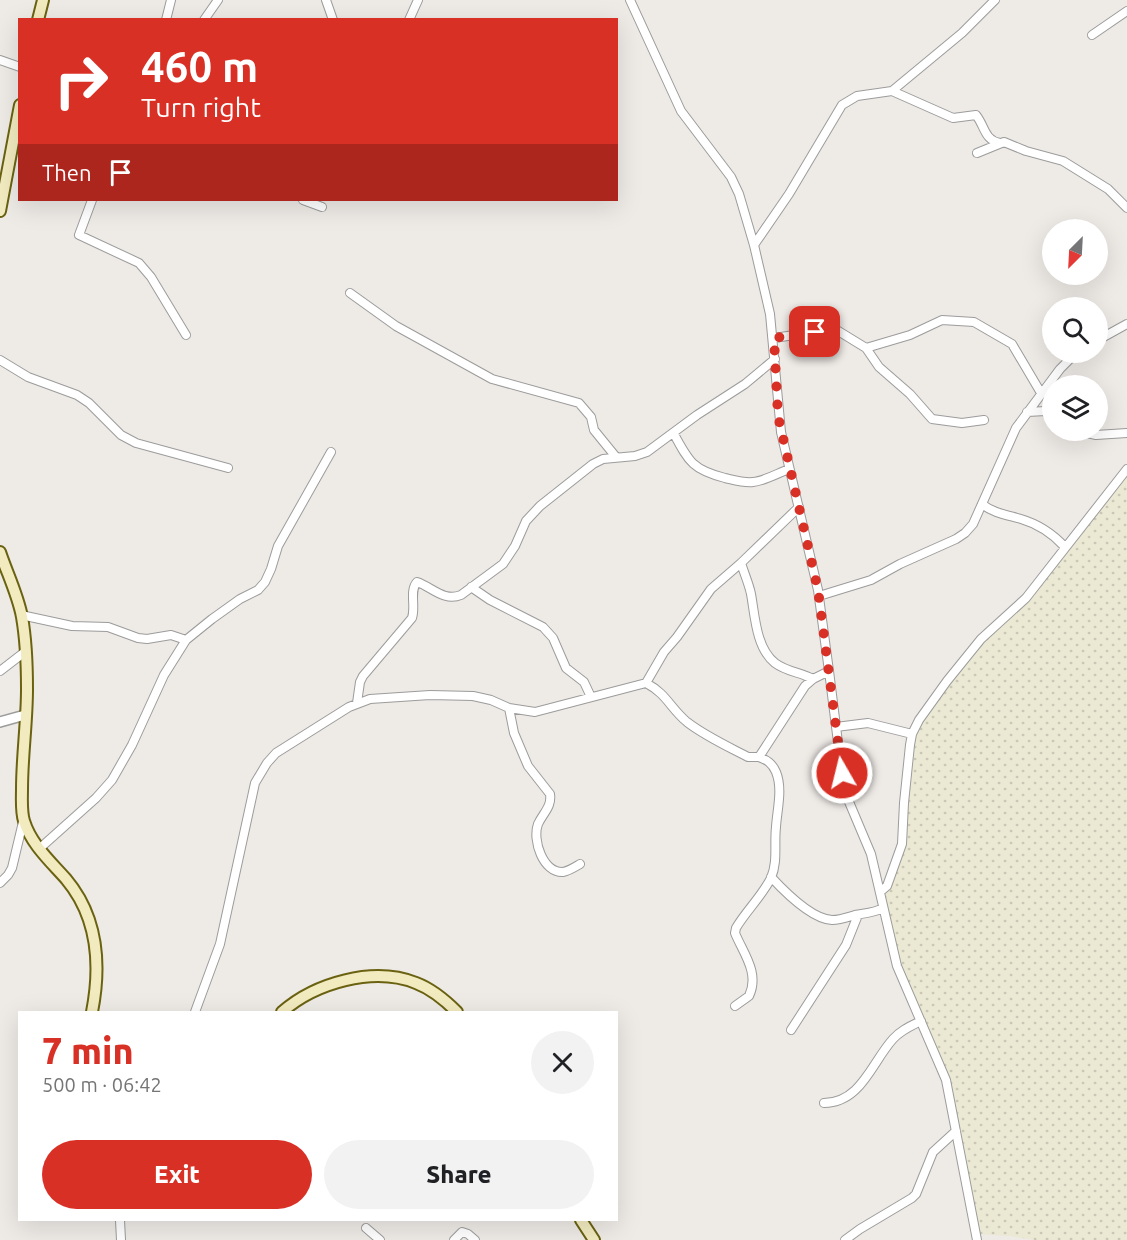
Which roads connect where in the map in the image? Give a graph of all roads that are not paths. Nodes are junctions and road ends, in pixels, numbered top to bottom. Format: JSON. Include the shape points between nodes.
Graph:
{"nodes":[{"id":1,"x":43,"y":0,"type":"edge"},
{"id":2,"x":171,"y":0,"type":"edge"},
{"id":3,"x":218,"y":0,"type":"edge"},
{"id":4,"x":326,"y":0,"type":"edge"},
{"id":5,"x":418,"y":0,"type":"edge"},
{"id":6,"x":630,"y":0,"type":"edge"},
{"id":7,"x":995,"y":0,"type":"edge"},
{"id":8,"x":1127,"y":11,"type":"edge"},
{"id":9,"x":38,"y":18,"type":"edge"},
{"id":10,"x":166,"y":18,"type":"edge"},
{"id":11,"x":205,"y":18,"type":"edge"},
{"id":12,"x":332,"y":18,"type":"edge"},
{"id":13,"x":410,"y":18,"type":"edge"},
{"id":14,"x":1092,"y":35,"type":"dead end"},
{"id":15,"x":0,"y":60,"type":"edge"},
{"id":16,"x":18,"y":67,"type":"edge"},
{"id":17,"x":892,"y":91,"type":"junction"},
{"id":18,"x":18,"y":116,"type":"edge"},
{"id":19,"x":1000,"y":143,"type":"junction"},
{"id":20,"x":977,"y":153,"type":"dead end"},
{"id":21,"x":92,"y":201,"type":"edge"},
{"id":22,"x":306,"y":201,"type":"edge"},
{"id":23,"x":322,"y":207,"type":"dead end"},
{"id":24,"x":1127,"y":208,"type":"edge"},
{"id":25,"x":0,"y":211,"type":"edge"},
{"id":26,"x":754,"y":244,"type":"junction"},
{"id":27,"x":350,"y":293,"type":"dead end"},
{"id":28,"x":1127,"y":324,"type":"edge"},
{"id":29,"x":1108,"y":334,"type":"edge"},
{"id":30,"x":186,"y":335,"type":"dead end"},
{"id":31,"x":774,"y":338,"type":"junction"},
{"id":32,"x":866,"y":348,"type":"junction"},
{"id":33,"x":776,"y":359,"type":"junction"},
{"id":34,"x":0,"y":360,"type":"edge"},
{"id":35,"x":1066,"y":363,"type":"edge"},
{"id":36,"x":1041,"y":393,"type":"junction"},
{"id":37,"x":1027,"y":411,"type":"junction"},
{"id":38,"x":1042,"y":411,"type":"edge"},
{"id":39,"x":984,"y":420,"type":"dead end"},
{"id":40,"x":1127,"y":433,"type":"edge"},
{"id":41,"x":674,"y":434,"type":"junction"},
{"id":42,"x":1108,"y":434,"type":"edge"},
{"id":43,"x":331,"y":452,"type":"dead end"},
{"id":44,"x":616,"y":457,"type":"junction"},
{"id":45,"x":228,"y":468,"type":"dead end"},
{"id":46,"x":789,"y":469,"type":"junction"},
{"id":47,"x":1127,"y":469,"type":"edge"},
{"id":48,"x":982,"y":504,"type":"junction"},
{"id":49,"x":799,"y":507,"type":"junction"},
{"id":50,"x":1065,"y":547,"type":"junction"},
{"id":51,"x":0,"y":552,"type":"edge"},
{"id":52,"x":741,"y":563,"type":"junction"},
{"id":53,"x":471,"y":587,"type":"junction"},
{"id":54,"x":819,"y":596,"type":"junction"},
{"id":55,"x":21,"y":615,"type":"junction"},
{"id":56,"x":186,"y":640,"type":"junction"},
{"id":57,"x":26,"y":651,"type":"junction"},
{"id":58,"x":0,"y":671,"type":"edge"},
{"id":59,"x":829,"y":671,"type":"junction"},
{"id":60,"x":813,"y":679,"type":"junction"},
{"id":61,"x":646,"y":683,"type":"junction"},
{"id":62,"x":591,"y":698,"type":"junction"},
{"id":63,"x":357,"y":704,"type":"junction"},
{"id":64,"x":508,"y":708,"type":"junction"},
{"id":65,"x":25,"y":715,"type":"junction"},
{"id":66,"x":0,"y":722,"type":"edge"},
{"id":67,"x":836,"y":727,"type":"junction"},
{"id":68,"x":912,"y":734,"type":"junction"},
{"id":69,"x":759,"y":757,"type":"junction"},
{"id":70,"x":24,"y":820,"type":"junction"},
{"id":71,"x":39,"y":849,"type":"junction"},
{"id":72,"x":580,"y":864,"type":"dead end"},
{"id":73,"x":771,"y":877,"type":"junction"},
{"id":74,"x":0,"y":883,"type":"edge"},
{"id":75,"x":880,"y":892,"type":"junction"},
{"id":76,"x":883,"y":908,"type":"junction"},
{"id":77,"x":858,"y":915,"type":"junction"},
{"id":78,"x":735,"y":1006,"type":"dead end"},
{"id":79,"x":92,"y":1011,"type":"edge"},
{"id":80,"x":195,"y":1011,"type":"edge"},
{"id":81,"x":283,"y":1011,"type":"edge"},
{"id":82,"x":456,"y":1011,"type":"edge"},
{"id":83,"x":921,"y":1021,"type":"junction"},
{"id":84,"x":791,"y":1030,"type":"dead end"},
{"id":85,"x":824,"y":1103,"type":"dead end"},
{"id":86,"x":956,"y":1131,"type":"junction"},
{"id":87,"x":120,"y":1221,"type":"edge"},
{"id":88,"x":582,"y":1221,"type":"edge"},
{"id":89,"x":366,"y":1228,"type":"dead end"},
{"id":90,"x":121,"y":1240,"type":"edge"},
{"id":91,"x":380,"y":1240,"type":"edge"},
{"id":92,"x":454,"y":1240,"type":"edge"},
{"id":93,"x":475,"y":1240,"type":"edge"},
{"id":94,"x":594,"y":1240,"type":"edge"},
{"id":95,"x":845,"y":1240,"type":"edge"},
{"id":96,"x":977,"y":1240,"type":"edge"}],
"edges":[{"from":1,"to":9,"type":"main road"},
{"from":2,"to":10,"type":"street"},
{"from":3,"to":11,"type":"street"},
{"from":4,"to":12,"type":"street"},
{"from":5,"to":13,"type":"street"},
{"from":6,"to":26,"type":"street","via":[[681,111],[731,177]]},
{"from":7,"to":17,"type":"street"},
{"from":8,"to":14,"type":"street"},
{"from":15,"to":16,"type":"street"},
{"from":17,"to":19,"type":"street","via":[[953,118],[976,116],[985,134]]},
{"from":17,"to":26,"type":"street","via":[[857,96],[842,105]]},
{"from":18,"to":25,"type":"main road"},
{"from":19,"to":20,"type":"street"},
{"from":19,"to":24,"type":"street","via":[[1063,161],[1108,189]]},
{"from":21,"to":30,"type":"street","via":[[79,235],[139,263]]},
{"from":22,"to":23,"type":"street"},
{"from":26,"to":31,"type":"street"},
{"from":27,"to":44,"type":"street","via":[[396,326],[492,379],[579,403]]},
{"from":28,"to":29,"type":"street"},
{"from":31,"to":32,"type":"street","via":[[836,329]]},
{"from":31,"to":33,"type":"street"},
{"from":32,"to":36,"type":"street","via":[[910,335],[942,320],[974,322],[1012,344]]},
{"from":32,"to":39,"type":"street","via":[[879,367],[932,419],[962,423]]},
{"from":33,"to":41,"type":"street"},
{"from":33,"to":46,"type":"street","via":[[778,416]]},
{"from":34,"to":45,"type":"street","via":[[28,377],[77,395],[121,435],[136,443]]},
{"from":35,"to":36,"type":"street"},
{"from":36,"to":37,"type":"street"},
{"from":37,"to":38,"type":"street"},
{"from":37,"to":48,"type":"street","via":[[1005,449]]},
{"from":40,"to":42,"type":"street"},
{"from":41,"to":44,"type":"street","via":[[647,452]]},
{"from":41,"to":46,"type":"street","via":[[686,456],[705,473],[754,482]]},
{"from":43,"to":56,"type":"street","via":[[278,546],[265,582]]},
{"from":44,"to":53,"type":"street","via":[[593,464],[540,506],[526,522],[503,564]]},
{"from":46,"to":49,"type":"street"},
{"from":47,"to":50,"type":"street"},
{"from":48,"to":50,"type":"street","via":[[994,512],[1040,527]]},
{"from":48,"to":54,"type":"street","via":[[973,524],[956,539],[871,580]]},
{"from":49,"to":52,"type":"street"},
{"from":49,"to":54,"type":"street"},
{"from":50,"to":68,"type":"street","via":[[1026,598],[981,639]]},
{"from":51,"to":55,"type":"main road"},
{"from":52,"to":60,"type":"street","via":[[767,654],[786,670]]},
{"from":52,"to":61,"type":"street","via":[[711,589]]},
{"from":53,"to":62,"type":"street","via":[[543,627],[553,638],[566,668],[584,681]]},
{"from":53,"to":63,"type":"street","via":[[456,597],[435,592],[420,582],[414,585],[412,618],[363,676]]},
{"from":54,"to":59,"type":"street"},
{"from":55,"to":56,"type":"street","via":[[72,626],[108,627],[138,638],[171,635]]},
{"from":55,"to":57,"type":"main road"},
{"from":56,"to":71,"type":"street","via":[[164,675],[112,780]]},
{"from":57,"to":58,"type":"street"},
{"from":57,"to":65,"type":"main road"},
{"from":59,"to":60,"type":"street"},
{"from":59,"to":67,"type":"street"},
{"from":60,"to":69,"type":"street","via":[[800,692]]},
{"from":61,"to":62,"type":"street"},
{"from":61,"to":69,"type":"street","via":[[664,694],[693,726],[748,757]]},
{"from":62,"to":64,"type":"street","via":[[535,712]]},
{"from":63,"to":64,"type":"street","via":[[370,699],[430,694],[482,698]]},
{"from":63,"to":80,"type":"street","via":[[276,753],[255,783],[220,944]]},
{"from":64,"to":72,"type":"street","via":[[528,766],[550,794],[550,805],[537,831],[544,860],[562,872]]},
{"from":65,"to":66,"type":"street"},
{"from":65,"to":70,"type":"main road"},
{"from":67,"to":68,"type":"street","via":[[868,723]]},
{"from":67,"to":75,"type":"street","via":[[844,790],[864,834]]},
{"from":68,"to":75,"type":"street","via":[[902,844],[887,886]]},
{"from":69,"to":73,"type":"street","via":[[772,765],[779,787],[776,855]]},
{"from":70,"to":71,"type":"main road"},
{"from":70,"to":74,"type":"street","via":[[12,868]]},
{"from":71,"to":79,"type":"main road","via":[[82,900],[88,918],[97,963]]},
{"from":73,"to":77,"type":"street","via":[[817,915],[832,920]]},
{"from":73,"to":78,"type":"street","via":[[736,928],[753,976],[752,992]]},
{"from":75,"to":76,"type":"street"},
{"from":76,"to":77,"type":"street"},
{"from":76,"to":83,"type":"street","via":[[897,966]]},
{"from":77,"to":84,"type":"street","via":[[846,945]]},
{"from":81,"to":82,"type":"main road","via":[[327,985],[385,976],[418,983]]},
{"from":83,"to":85,"type":"street","via":[[894,1037],[856,1091]]},
{"from":83,"to":86,"type":"street","via":[[946,1080]]},
{"from":86,"to":95,"type":"street","via":[[933,1152],[912,1198]]},
{"from":86,"to":96,"type":"street"},
{"from":87,"to":90,"type":"street"},
{"from":88,"to":94,"type":"main road"},
{"from":89,"to":91,"type":"street"},
{"from":92,"to":93,"type":"street","via":[[462,1232]]}]}
